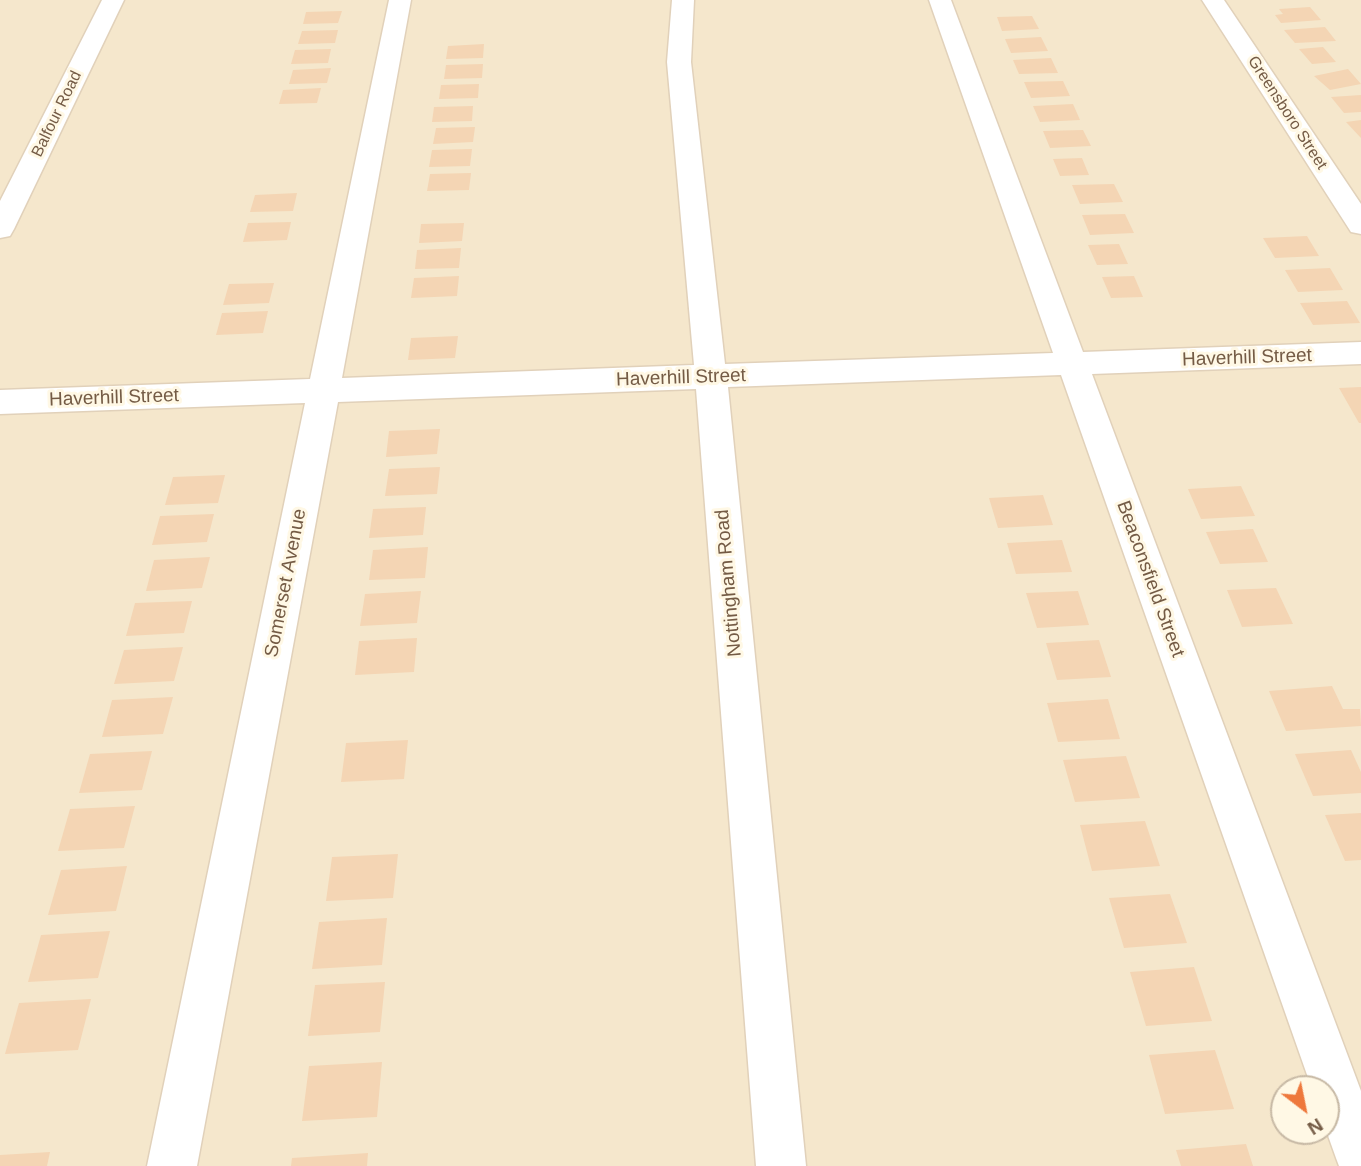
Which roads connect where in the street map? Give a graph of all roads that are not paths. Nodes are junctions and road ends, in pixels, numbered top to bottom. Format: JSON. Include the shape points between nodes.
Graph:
{"nodes":[{"id":1,"x":113,"y":0,"type":"edge"},
{"id":2,"x":400,"y":0,"type":"edge"},
{"id":3,"x":683,"y":0,"type":"edge"},
{"id":4,"x":940,"y":0,"type":"edge"},
{"id":5,"x":1213,"y":0,"type":"edge"},
{"id":6,"x":1361,"y":225,"type":"edge"},
{"id":7,"x":0,"y":229,"type":"edge"},
{"id":8,"x":1361,"y":353,"type":"edge"},
{"id":9,"x":1072,"y":364,"type":"junction"},
{"id":10,"x":711,"y":377,"type":"junction"},
{"id":11,"x":324,"y":391,"type":"junction"},
{"id":12,"x":0,"y":402,"type":"edge"},
{"id":13,"x":1361,"y":1158,"type":"edge"},
{"id":14,"x":172,"y":1166,"type":"edge"},
{"id":15,"x":781,"y":1166,"type":"edge"}],
"edges":[{"from":1,"to":7,"type":"street","name":"Balfour Road"},
{"from":2,"to":11,"type":"street","name":"Somerset Avenue"},
{"from":3,"to":10,"type":"street","name":"Nottingham Road","via":[[680,62]]},
{"from":4,"to":9,"type":"street","name":"Beaconsfield Street"},
{"from":5,"to":6,"type":"street","name":"Greensboro Street"},
{"from":8,"to":9,"type":"street","name":"Haverhill Street"},
{"from":9,"to":10,"type":"street","name":"Haverhill Street"},
{"from":9,"to":13,"type":"street","name":"Beaconsfield Street"},
{"from":10,"to":11,"type":"street","name":"Haverhill Street"},
{"from":10,"to":15,"type":"street","name":"Nottingham Road"},
{"from":11,"to":12,"type":"street","name":"Haverhill Street"},
{"from":11,"to":14,"type":"street","name":"Somerset Avenue"}]}
